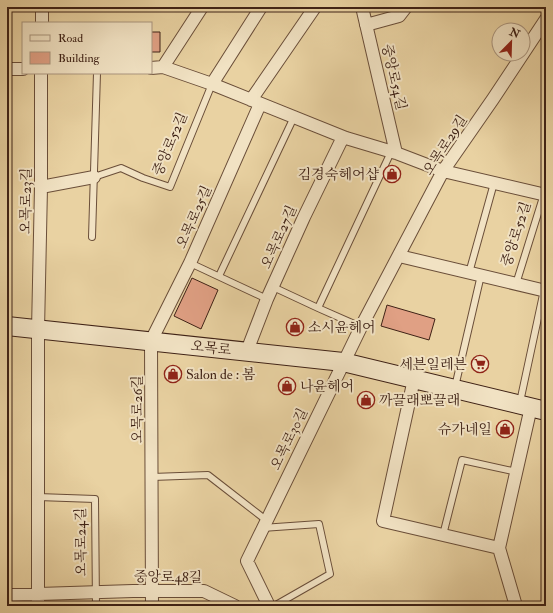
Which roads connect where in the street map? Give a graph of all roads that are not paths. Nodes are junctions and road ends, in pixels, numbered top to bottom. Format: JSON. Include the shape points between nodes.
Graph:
{"nodes":[{"id":1,"x":42,"y":7,"type":"edge"},
{"id":2,"x":202,"y":7,"type":"edge"},
{"id":3,"x":260,"y":7,"type":"edge"},
{"id":4,"x":315,"y":7,"type":"edge"},
{"id":5,"x":362,"y":7,"type":"edge"},
{"id":6,"x":406,"y":7,"type":"edge"},
{"id":7,"x":546,"y":19,"type":"edge"},
{"id":8,"x":42,"y":22,"type":"edge"},
{"id":9,"x":366,"y":25,"type":"junction"},
{"id":10,"x":163,"y":67,"type":"junction"},
{"id":11,"x":152,"y":68,"type":"edge"},
{"id":12,"x":7,"y":69,"type":"edge"},
{"id":13,"x":22,"y":69,"type":"edge"},
{"id":14,"x":41,"y":74,"type":"edge"},
{"id":15,"x":97,"y":74,"type":"edge"},
{"id":16,"x":212,"y":84,"type":"junction"},
{"id":17,"x":256,"y":102,"type":"junction"},
{"id":18,"x":294,"y":117,"type":"junction"},
{"id":19,"x":343,"y":137,"type":"junction"},
{"id":20,"x":393,"y":153,"type":"junction"},
{"id":21,"x":443,"y":171,"type":"junction"},
{"id":22,"x":94,"y":177,"type":"junction"},
{"id":23,"x":494,"y":183,"type":"junction"},
{"id":24,"x":41,"y":186,"type":"junction"},
{"id":25,"x":545,"y":194,"type":"edge"},
{"id":26,"x":92,"y":237,"type":"dead end"},
{"id":27,"x":399,"y":256,"type":"junction"},
{"id":28,"x":190,"y":263,"type":"junction"},
{"id":29,"x":469,"y":273,"type":"junction"},
{"id":30,"x":219,"y":276,"type":"junction"},
{"id":31,"x":481,"y":276,"type":"junction"},
{"id":32,"x":516,"y":284,"type":"junction"},
{"id":33,"x":273,"y":287,"type":"junction"},
{"id":34,"x":545,"y":291,"type":"edge"},
{"id":35,"x":268,"y":299,"type":"junction"},
{"id":36,"x":318,"y":308,"type":"junction"},
{"id":37,"x":7,"y":326,"type":"edge"},
{"id":38,"x":360,"y":327,"type":"junction"},
{"id":39,"x":38,"y":330,"type":"junction"},
{"id":40,"x":151,"y":341,"type":"junction"},
{"id":41,"x":248,"y":352,"type":"junction"},
{"id":42,"x":343,"y":362,"type":"junction"},
{"id":43,"x":414,"y":379,"type":"junction"},
{"id":44,"x":455,"y":389,"type":"junction"},
{"id":45,"x":532,"y":407,"type":"edge"},
{"id":46,"x":517,"y":472,"type":"junction"},
{"id":47,"x":152,"y":477,"type":"junction"},
{"id":48,"x":38,"y":497,"type":"junction"},
{"id":49,"x":264,"y":524,"type":"junction"},
{"id":50,"x":443,"y":535,"type":"junction"},
{"id":51,"x":499,"y":548,"type":"junction"},
{"id":52,"x":152,"y":591,"type":"junction"},
{"id":53,"x":96,"y":593,"type":"junction"},
{"id":54,"x":7,"y":595,"type":"edge"},
{"id":55,"x":38,"y":600,"type":"edge"},
{"id":56,"x":96,"y":606,"type":"edge"},
{"id":57,"x":152,"y":606,"type":"edge"},
{"id":58,"x":235,"y":606,"type":"edge"},
{"id":59,"x":269,"y":606,"type":"edge"},
{"id":60,"x":274,"y":606,"type":"edge"},
{"id":61,"x":516,"y":606,"type":"edge"}],
"edges":[{"from":1,"to":8,"type":"street"},
{"from":2,"to":10,"type":"street"},
{"from":3,"to":16,"type":"street"},
{"from":4,"to":17,"type":"street","name":"오목로25길"},
{"from":5,"to":9,"type":"street","name":"중앙로54길"},
{"from":6,"to":9,"type":"street","via":[[399,16]]},
{"from":7,"to":21,"type":"street","name":"오목로29길"},
{"from":9,"to":20,"type":"street","name":"중앙로54길"},
{"from":10,"to":11,"type":"street","name":"중앙로52길"},
{"from":10,"to":16,"type":"street","name":"중앙로52길"},
{"from":12,"to":13,"type":"street"},
{"from":14,"to":24,"type":"street","name":"오목로23길"},
{"from":15,"to":22,"type":"lane"},
{"from":16,"to":17,"type":"street","name":"중앙로52길"},
{"from":16,"to":22,"type":"lane","name":"중앙로52길","via":[[170,187],[121,168]]},
{"from":17,"to":18,"type":"street","name":"중앙로52길"},
{"from":17,"to":28,"type":"street","name":"오목로25길"},
{"from":18,"to":19,"type":"street","name":"중앙로52길"},
{"from":18,"to":30,"type":"lane"},
{"from":19,"to":20,"type":"street","name":"중앙로52길"},
{"from":19,"to":33,"type":"street","name":"오목로27길"},
{"from":20,"to":21,"type":"street","name":"중앙로52길"},
{"from":20,"to":36,"type":"lane"},
{"from":21,"to":23,"type":"street","name":"중앙로52길"},
{"from":21,"to":27,"type":"street","name":"오목로29길"},
{"from":22,"to":24,"type":"street"},
{"from":22,"to":26,"type":"lane"},
{"from":23,"to":25,"type":"street","name":"중앙로52길"},
{"from":23,"to":29,"type":"lane"},
{"from":24,"to":39,"type":"street","name":"오목로23길"},
{"from":25,"to":32,"type":"lane","name":"중앙로52길"},
{"from":27,"to":29,"type":"street"},
{"from":27,"to":38,"type":"street","name":"오목로29길"},
{"from":28,"to":30,"type":"lane"},
{"from":28,"to":40,"type":"street","name":"오목로25길"},
{"from":29,"to":31,"type":"street"},
{"from":30,"to":35,"type":"lane"},
{"from":31,"to":32,"type":"street"},
{"from":31,"to":44,"type":"lane"},
{"from":32,"to":34,"type":"street"},
{"from":33,"to":35,"type":"street","name":"오목로27길"},
{"from":33,"to":36,"type":"lane"},
{"from":34,"to":45,"type":"lane"},
{"from":35,"to":41,"type":"street","name":"오목로27길"},
{"from":36,"to":38,"type":"lane"},
{"from":37,"to":39,"type":"main road","name":"오목로"},
{"from":38,"to":42,"type":"street","name":"오목로29길"},
{"from":39,"to":40,"type":"main road","name":"오목로"},
{"from":39,"to":48,"type":"street"},
{"from":40,"to":41,"type":"main road","name":"오목로"},
{"from":40,"to":47,"type":"street","name":"오목로26길"},
{"from":41,"to":42,"type":"main road","name":"오목로"},
{"from":42,"to":43,"type":"main road","name":"오목로"},
{"from":42,"to":49,"type":"street","name":"오목로30길"},
{"from":43,"to":44,"type":"main road","name":"오목로"},
{"from":43,"to":50,"type":"street","via":[[383,521]]},
{"from":44,"to":45,"type":"main road","name":"오목로"},
{"from":45,"to":46,"type":"street"},
{"from":46,"to":50,"type":"lane","via":[[462,460]]},
{"from":46,"to":51,"type":"street"},
{"from":47,"to":49,"type":"lane","via":[[208,475]]},
{"from":47,"to":52,"type":"street","name":"오목로26길"},
{"from":48,"to":53,"type":"lane","name":"오목로24길","via":[[95,499]]},
{"from":48,"to":55,"type":"street"},
{"from":49,"to":59,"type":"street","name":"오목로30길","via":[[247,561]]},
{"from":49,"to":60,"type":"lane","via":[[319,524],[330,574]]},
{"from":50,"to":51,"type":"street"},
{"from":51,"to":61,"type":"street"},
{"from":52,"to":53,"type":"street","name":"중앙로48길"},
{"from":52,"to":57,"type":"street","name":"오목로26길"},
{"from":52,"to":58,"type":"street","name":"중앙로48길","via":[[204,591]]},
{"from":53,"to":55,"type":"street","name":"중앙로48길"},
{"from":53,"to":56,"type":"lane"},
{"from":54,"to":55,"type":"street","name":"중앙로48길"}]}
